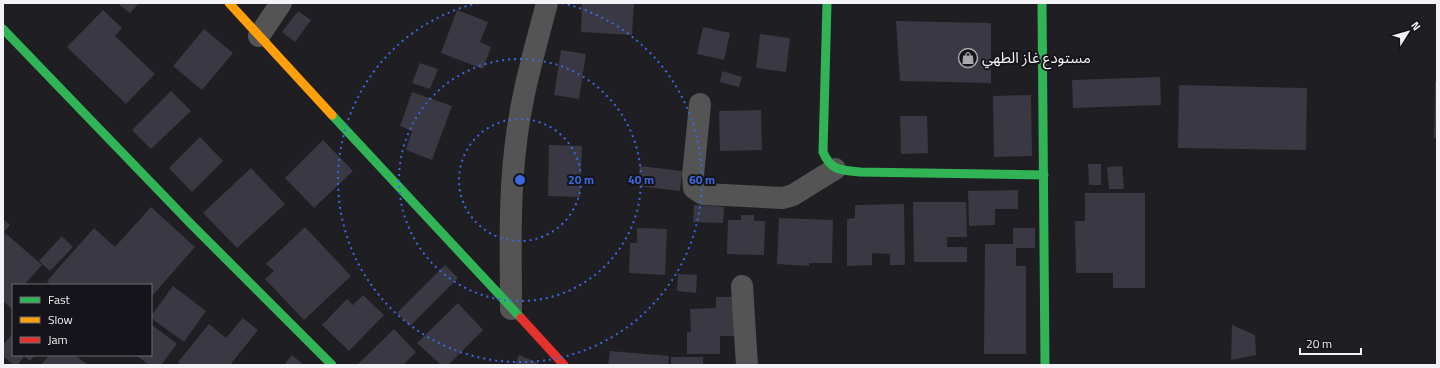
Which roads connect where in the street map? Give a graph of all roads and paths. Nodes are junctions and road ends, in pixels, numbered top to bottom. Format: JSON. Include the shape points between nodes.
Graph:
{"nodes":[{"id":1,"x":229,"y":3,"type":"edge"},
{"id":2,"x":281,"y":3,"type":"edge"},
{"id":3,"x":547,"y":3,"type":"edge"},
{"id":4,"x":826,"y":3,"type":"edge"},
{"id":5,"x":1042,"y":3,"type":"edge"},
{"id":6,"x":3,"y":29,"type":"edge"},
{"id":7,"x":259,"y":36,"type":"junction"},
{"id":8,"x":700,"y":104,"type":"dead end"},
{"id":9,"x":835,"y":169,"type":"junction"},
{"id":10,"x":1044,"y":175,"type":"junction"},
{"id":11,"x":742,"y":286,"type":"dead end"},
{"id":12,"x":511,"y":309,"type":"junction"},
{"id":13,"x":559,"y":364,"type":"edge"},
{"id":14,"x":332,"y":365,"type":"edge"},
{"id":15,"x":747,"y":365,"type":"edge"},
{"id":16,"x":1045,"y":365,"type":"edge"}],
"edges":[{"from":1,"to":7,"type":"street"},
{"from":2,"to":7,"type":"street"},
{"from":3,"to":12,"type":"street","via":[[526,83],[515,151],[511,219]]},
{"from":4,"to":9,"type":"street","via":[[823,152],[830,166]]},
{"from":5,"to":10,"type":"street"},
{"from":6,"to":14,"type":"street","via":[[190,223]]},
{"from":7,"to":12,"type":"street"},
{"from":8,"to":9,"type":"street","via":[[693,175],[694,188],[703,194],[783,198],[793,195]]},
{"from":9,"to":10,"type":"street","via":[[860,172]]},
{"from":10,"to":16,"type":"street"},
{"from":11,"to":15,"type":"street"},
{"from":12,"to":13,"type":"street"}]}
